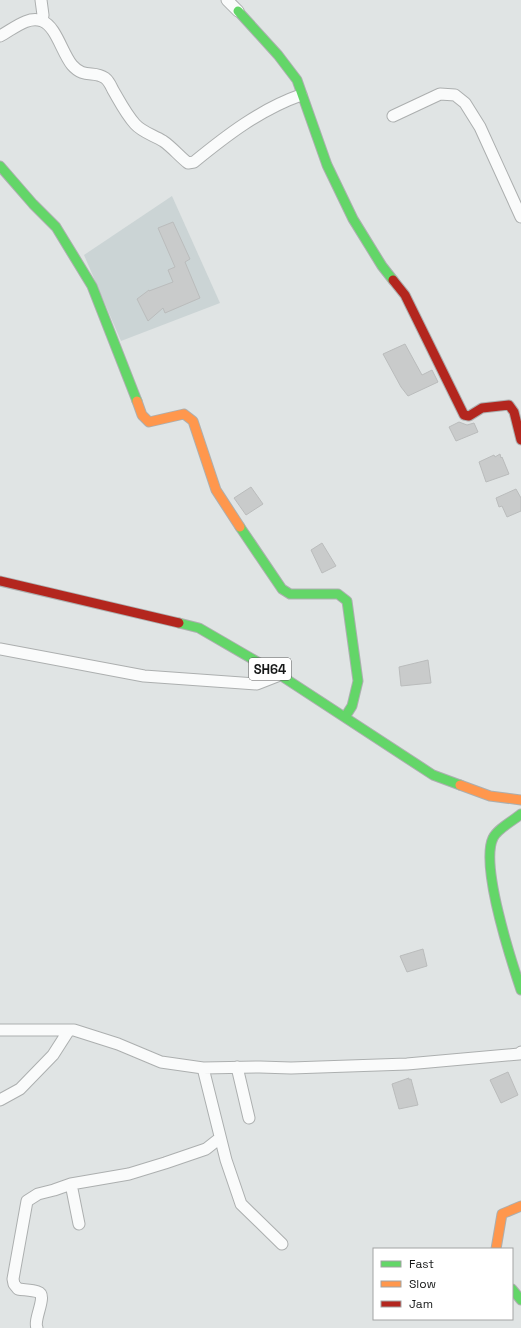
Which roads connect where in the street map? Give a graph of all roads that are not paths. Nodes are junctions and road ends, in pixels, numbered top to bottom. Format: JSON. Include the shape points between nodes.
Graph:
{"nodes":[{"id":1,"x":41,"y":0,"type":"edge"},
{"id":2,"x":227,"y":0,"type":"edge"},
{"id":3,"x":238,"y":11,"type":"joint"},
{"id":4,"x":42,"y":21,"type":"junction"},
{"id":5,"x":0,"y":36,"type":"edge"},
{"id":6,"x":301,"y":95,"type":"junction"},
{"id":7,"x":393,"y":116,"type":"dead end"},
{"id":8,"x":0,"y":166,"type":"edge"},
{"id":9,"x":521,"y":217,"type":"edge"},
{"id":10,"x":521,"y":440,"type":"edge"},
{"id":11,"x":0,"y":581,"type":"edge"},
{"id":12,"x":0,"y":650,"type":"edge"},
{"id":13,"x":280,"y":675,"type":"junction"},
{"id":14,"x":345,"y":717,"type":"junction"},
{"id":15,"x":521,"y":800,"type":"edge"},
{"id":16,"x":521,"y":814,"type":"edge"},
{"id":17,"x":521,"y":990,"type":"edge"},
{"id":18,"x":0,"y":1030,"type":"edge"},
{"id":19,"x":69,"y":1030,"type":"junction"},
{"id":20,"x":521,"y":1052,"type":"edge"},
{"id":21,"x":236,"y":1067,"type":"junction"},
{"id":22,"x":203,"y":1068,"type":"junction"},
{"id":23,"x":0,"y":1100,"type":"edge"},
{"id":24,"x":249,"y":1118,"type":"dead end"},
{"id":25,"x":220,"y":1138,"type":"junction"},
{"id":26,"x":71,"y":1184,"type":"junction"},
{"id":27,"x":521,"y":1206,"type":"edge"},
{"id":28,"x":79,"y":1224,"type":"dead end"},
{"id":29,"x":282,"y":1244,"type":"dead end"},
{"id":30,"x":496,"y":1248,"type":"edge"},
{"id":31,"x":513,"y":1290,"type":"edge"},
{"id":32,"x":521,"y":1300,"type":"edge"},
{"id":33,"x":37,"y":1328,"type":"edge"}],
"edges":[{"from":1,"to":4,"type":"street"},
{"from":2,"to":3,"type":"street"},
{"from":3,"to":6,"type":"main road","via":[[278,55],[296,80]]},
{"from":4,"to":5,"type":"street","via":[[22,23]]},
{"from":4,"to":6,"type":"street","via":[[54,32],[65,56],[75,68],[83,73],[105,78],[136,125],[188,162],[194,162],[229,133],[284,101]]},
{"from":6,"to":10,"type":"main road","via":[[326,164],[353,219],[382,266],[405,295],[464,415],[469,416],[482,408],[509,405],[514,412]]},
{"from":7,"to":9,"type":"street","via":[[440,94],[454,94],[465,103],[480,127]]},
{"from":8,"to":14,"type":"main road","via":[[56,227],[92,286],[145,420],[149,422],[184,414],[193,421],[216,490],[282,589],[290,594],[338,594],[347,601],[358,681],[352,706]]},
{"from":11,"to":13,"type":"main road","number":"SH64","via":[[199,628]]},
{"from":12,"to":13,"type":"street","via":[[144,676],[257,684]]},
{"from":13,"to":14,"type":"main road","number":"SH64"},
{"from":14,"to":15,"type":"main road","number":"SH64","via":[[433,775],[490,796]]},
{"from":16,"to":17,"type":"main road","via":[[493,837],[490,851],[496,902]]},
{"from":18,"to":19,"type":"street"},
{"from":19,"to":22,"type":"street","via":[[118,1044],[161,1062]]},
{"from":19,"to":23,"type":"street","via":[[53,1055],[20,1089]]},
{"from":20,"to":21,"type":"street","via":[[490,1058],[407,1064]]},
{"from":21,"to":22,"type":"street"},
{"from":21,"to":24,"type":"street"},
{"from":22,"to":25,"type":"street"},
{"from":25,"to":26,"type":"street","via":[[206,1149],[165,1163],[129,1174]]},
{"from":25,"to":29,"type":"street","via":[[241,1204]]},
{"from":26,"to":28,"type":"street"},
{"from":26,"to":33,"type":"street","via":[[38,1194],[27,1201],[13,1278],[18,1289],[38,1291],[41,1294]]},
{"from":27,"to":30,"type":"main road","via":[[502,1214]]},
{"from":31,"to":32,"type":"main road"}]}
